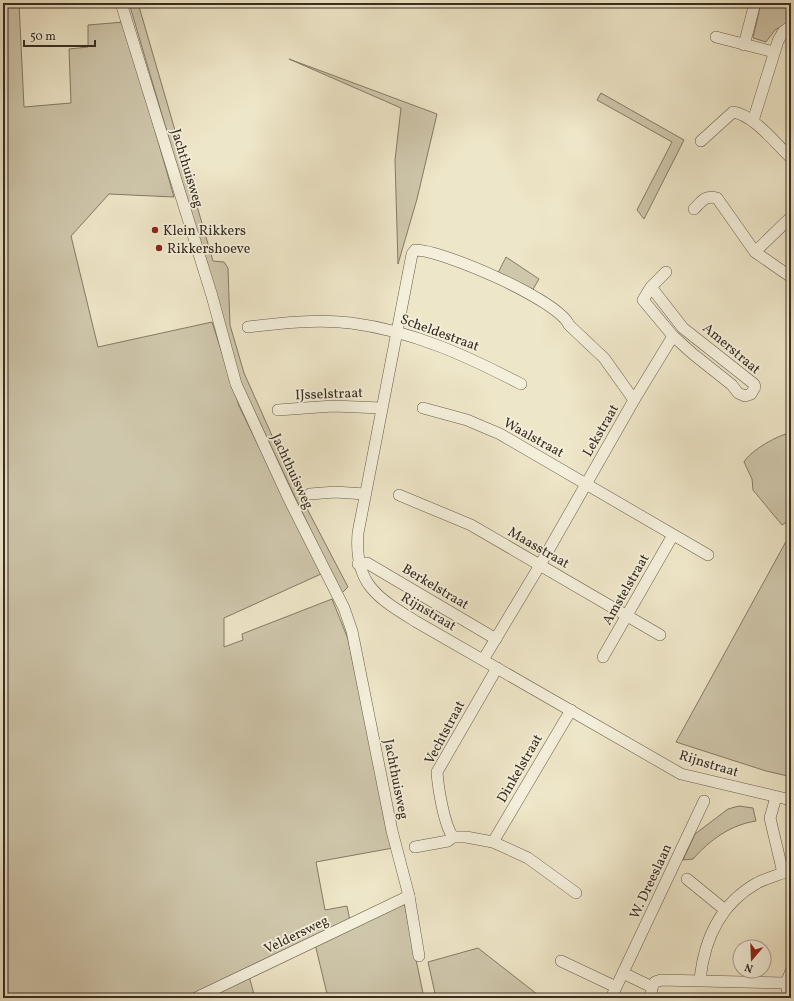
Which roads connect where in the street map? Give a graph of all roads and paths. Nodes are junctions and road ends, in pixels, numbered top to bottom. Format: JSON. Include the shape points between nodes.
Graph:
{"nodes":[{"id":1,"x":121,"y":3,"type":"edge"},
{"id":2,"x":754,"y":3,"type":"edge"},
{"id":3,"x":791,"y":26,"type":"edge"},
{"id":4,"x":716,"y":37,"type":"dead end"},
{"id":5,"x":744,"y":44,"type":"junction"},
{"id":6,"x":774,"y":52,"type":"junction"},
{"id":7,"x":753,"y":121,"type":"junction"},
{"id":8,"x":701,"y":141,"type":"dead end"},
{"id":9,"x":791,"y":158,"type":"edge"},
{"id":10,"x":694,"y":209,"type":"dead end"},
{"id":11,"x":791,"y":217,"type":"edge"},
{"id":12,"x":755,"y":252,"type":"junction"},
{"id":13,"x":411,"y":262,"type":"joint"},
{"id":14,"x":666,"y":272,"type":"dead end"},
{"id":15,"x":791,"y":277,"type":"edge"},
{"id":16,"x":651,"y":287,"type":"junction"},
{"id":17,"x":248,"y":327,"type":"dead end"},
{"id":18,"x":398,"y":331,"type":"junction"},
{"id":19,"x":673,"y":336,"type":"junction"},
{"id":20,"x":521,"y":384,"type":"dead end"},
{"id":21,"x":634,"y":400,"type":"junction"},
{"id":22,"x":381,"y":408,"type":"junction"},
{"id":23,"x":423,"y":408,"type":"dead end"},
{"id":24,"x":278,"y":410,"type":"dead end"},
{"id":25,"x":586,"y":484,"type":"junction"},
{"id":26,"x":310,"y":494,"type":"dead end"},
{"id":27,"x":365,"y":494,"type":"junction"},
{"id":28,"x":399,"y":495,"type":"dead end"},
{"id":29,"x":673,"y":535,"type":"junction"},
{"id":30,"x":708,"y":555,"type":"dead end"},
{"id":31,"x":358,"y":564,"type":"junction"},
{"id":32,"x":540,"y":565,"type":"junction"},
{"id":33,"x":627,"y":615,"type":"junction"},
{"id":34,"x":660,"y":635,"type":"dead end"},
{"id":35,"x":496,"y":639,"type":"junction"},
{"id":36,"x":603,"y":657,"type":"dead end"},
{"id":37,"x":483,"y":660,"type":"junction"},
{"id":38,"x":497,"y":668,"type":"junction"},
{"id":39,"x":571,"y":710,"type":"junction"},
{"id":40,"x":776,"y":797,"type":"junction"},
{"id":41,"x":791,"y":800,"type":"edge"},
{"id":42,"x":704,"y":801,"type":"dead end"},
{"id":43,"x":453,"y":837,"type":"junction"},
{"id":44,"x":493,"y":842,"type":"junction"},
{"id":45,"x":415,"y":847,"type":"dead end"},
{"id":46,"x":787,"y":873,"type":"edge"},
{"id":47,"x":687,"y":879,"type":"dead end"},
{"id":48,"x":576,"y":893,"type":"dead end"},
{"id":49,"x":409,"y":896,"type":"junction"},
{"id":50,"x":725,"y":910,"type":"junction"},
{"id":51,"x":419,"y":956,"type":"dead end"},
{"id":52,"x":561,"y":961,"type":"dead end"},
{"id":53,"x":791,"y":971,"type":"edge"},
{"id":54,"x":623,"y":973,"type":"junction"},
{"id":55,"x":700,"y":980,"type":"junction"},
{"id":56,"x":786,"y":983,"type":"junction"},
{"id":57,"x":616,"y":987,"type":"junction"},
{"id":58,"x":651,"y":992,"type":"edge"},
{"id":59,"x":196,"y":998,"type":"edge"},
{"id":60,"x":611,"y":998,"type":"edge"},
{"id":61,"x":789,"y":998,"type":"edge"}],
"edges":[{"from":1,"to":49,"type":"street","name":"Jachthuisweg","via":[[212,296],[236,384],[289,500],[344,608],[352,631],[392,831]]},
{"from":2,"to":5,"type":"street"},
{"from":3,"to":6,"type":"street","via":[[783,32]]},
{"from":4,"to":5,"type":"street"},
{"from":5,"to":6,"type":"street"},
{"from":6,"to":7,"type":"street"},
{"from":7,"to":8,"type":"street","via":[[741,113],[733,112]]},
{"from":7,"to":9,"type":"street"},
{"from":10,"to":12,"type":"street","via":[[706,197],[717,198]]},
{"from":11,"to":12,"type":"street"},
{"from":12,"to":15,"type":"street"},
{"from":13,"to":18,"type":"street","name":"Rijnstraat"},
{"from":13,"to":21,"type":"street","name":"Lekstraat","via":[[415,250],[433,254],[503,280],[544,302],[567,319],[569,325],[604,358]]},
{"from":14,"to":16,"type":"street","name":"Amerstraat"},
{"from":16,"to":19,"type":"street","name":"Amerstraat","via":[[643,300]]},
{"from":16,"to":19,"type":"street","name":"Amerstraat","via":[[683,328],[754,384],[753,392],[745,396],[738,393],[732,384]]},
{"from":17,"to":18,"type":"street","name":"Scheldestraat","via":[[297,322],[350,323]]},
{"from":18,"to":20,"type":"street","name":"Scheldestraat","via":[[471,358]]},
{"from":18,"to":22,"type":"street","name":"Rijnstraat"},
{"from":19,"to":21,"type":"street"},
{"from":21,"to":25,"type":"street","name":"Lekstraat"},
{"from":22,"to":24,"type":"street","name":"IJsselstraat","via":[[333,406]]},
{"from":22,"to":27,"type":"street","name":"Rijnstraat"},
{"from":23,"to":25,"type":"street","name":"Waalstraat","via":[[467,420],[494,431]]},
{"from":25,"to":29,"type":"street","name":"Waalstraat"},
{"from":25,"to":32,"type":"street","name":"Lekstraat"},
{"from":26,"to":27,"type":"street"},
{"from":27,"to":31,"type":"street","name":"Rijnstraat","via":[[356,550]]},
{"from":28,"to":32,"type":"street","name":"Maasstraat","via":[[471,525]]},
{"from":29,"to":30,"type":"street","name":"Waalstraat"},
{"from":29,"to":33,"type":"street","name":"Amstelstraat"},
{"from":31,"to":35,"type":"street","name":"Berkelstraat","via":[[368,563]]},
{"from":31,"to":37,"type":"street","name":"Rijnstraat","via":[[369,586],[392,607]]},
{"from":32,"to":33,"type":"street","name":"Maasstraat"},
{"from":32,"to":35,"type":"street","name":"Lekstraat"},
{"from":33,"to":34,"type":"street","name":"Maasstraat"},
{"from":33,"to":36,"type":"street","name":"Amstelstraat"},
{"from":35,"to":37,"type":"street","name":"Lekstraat"},
{"from":37,"to":38,"type":"street","name":"Rijnstraat"},
{"from":38,"to":39,"type":"street","name":"Rijnstraat"},
{"from":38,"to":43,"type":"street","name":"Vechtstraat","via":[[437,772],[446,821]]},
{"from":39,"to":40,"type":"street","name":"Rijnstraat","via":[[681,774]]},
{"from":39,"to":44,"type":"street","name":"Dinkelstraat"},
{"from":40,"to":41,"type":"street","name":"Rijnstraat"},
{"from":40,"to":46,"type":"street","via":[[770,818]]},
{"from":42,"to":54,"type":"street","name":"W. Dreeslaan"},
{"from":43,"to":44,"type":"street"},
{"from":43,"to":45,"type":"street","via":[[448,841]]},
{"from":44,"to":48,"type":"street","via":[[528,858]]},
{"from":46,"to":50,"type":"street","via":[[757,883]]},
{"from":47,"to":50,"type":"street"},
{"from":49,"to":51,"type":"street","name":"Jachthuisweg"},
{"from":49,"to":59,"type":"street","name":"Veldersweg"},
{"from":50,"to":55,"type":"street","via":[[710,934],[702,961]]},
{"from":52,"to":57,"type":"street"},
{"from":53,"to":56,"type":"street"},
{"from":54,"to":57,"type":"street","name":"W. Dreeslaan"},
{"from":54,"to":58,"type":"street"},
{"from":55,"to":56,"type":"street"},
{"from":55,"to":58,"type":"street","via":[[660,980]]},
{"from":56,"to":61,"type":"street"},
{"from":57,"to":60,"type":"street","name":"W. Dreeslaan"}]}
